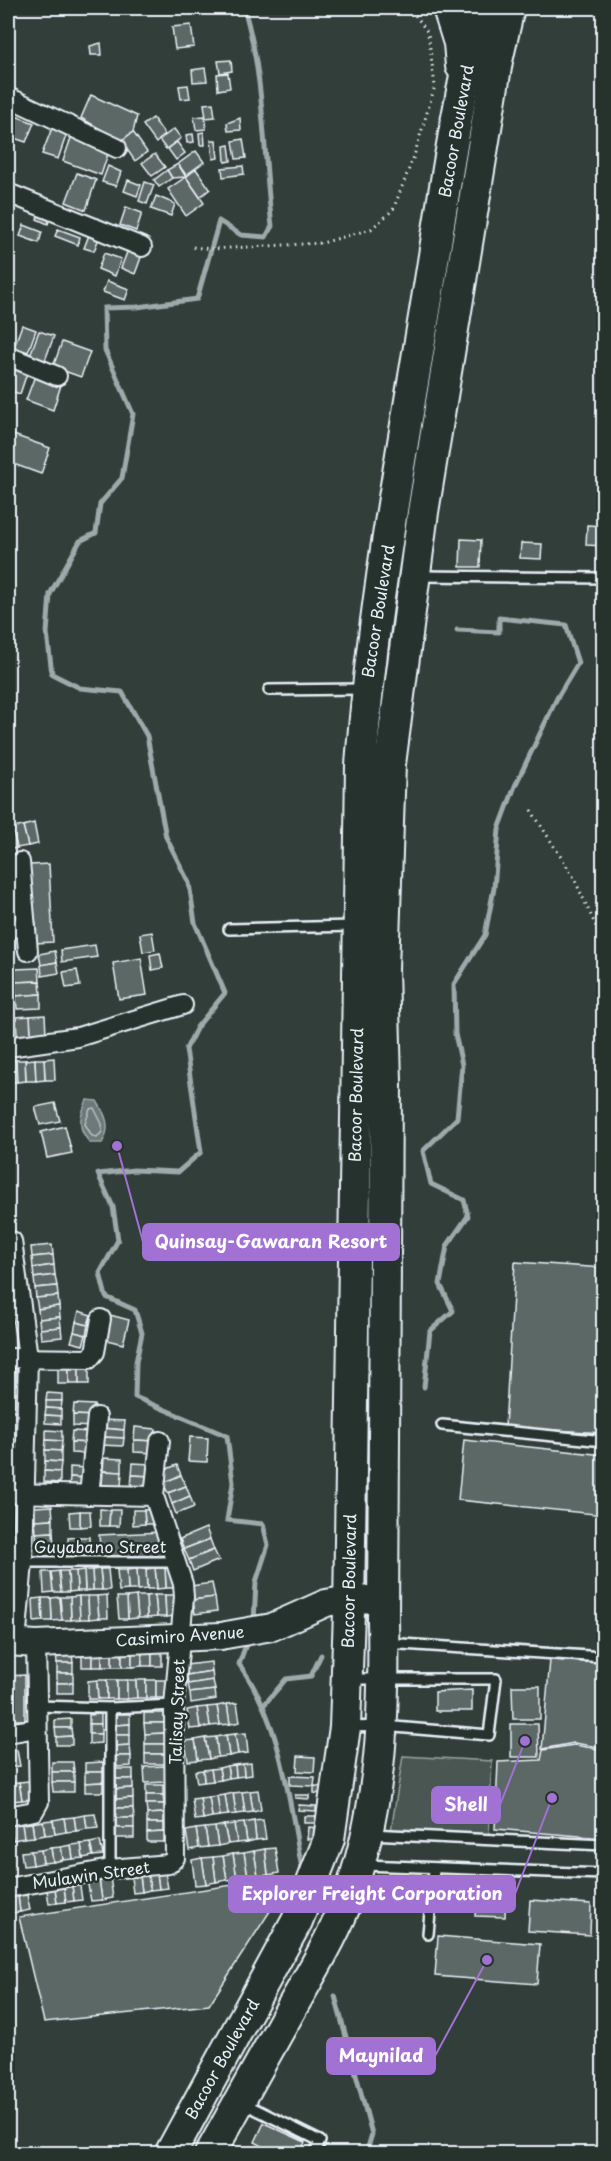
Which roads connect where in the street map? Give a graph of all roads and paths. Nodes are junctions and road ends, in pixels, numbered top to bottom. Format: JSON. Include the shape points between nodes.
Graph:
{"nodes":[{"id":1,"x":410,"y":8,"type":"edge"},
{"id":2,"x":448,"y":8,"type":"edge"},
{"id":3,"x":481,"y":8,"type":"edge"},
{"id":4,"x":509,"y":8,"type":"edge"},
{"id":5,"x":463,"y":89,"type":"junction"},
{"id":6,"x":8,"y":97,"type":"edge"},
{"id":7,"x":117,"y":148,"type":"dead end"},
{"id":8,"x":8,"y":193,"type":"edge"},
{"id":9,"x":142,"y":247,"type":"dead end"},
{"id":10,"x":193,"y":247,"type":"dead end"},
{"id":11,"x":8,"y":356,"type":"edge"},
{"id":12,"x":57,"y":376,"type":"dead end"},
{"id":13,"x":415,"y":576,"type":"junction"},
{"id":14,"x":603,"y":578,"type":"edge"},
{"id":15,"x":366,"y":689,"type":"junction"},
{"id":16,"x":269,"y":690,"type":"dead end"},
{"id":17,"x":531,"y":810,"type":"dead end"},
{"id":18,"x":20,"y":862,"type":"dead end"},
{"id":19,"x":359,"y":926,"type":"junction"},
{"id":20,"x":26,"y":927,"type":"junction"},
{"id":21,"x":8,"y":928,"type":"edge"},
{"id":22,"x":229,"y":929,"type":"dead end"},
{"id":23,"x":28,"y":951,"type":"dead end"},
{"id":24,"x":603,"y":983,"type":"edge"},
{"id":25,"x":183,"y":1005,"type":"dead end"},
{"id":26,"x":8,"y":1047,"type":"edge"},
{"id":27,"x":12,"y":1241,"type":"dead end"},
{"id":28,"x":101,"y":1319,"type":"dead end"},
{"id":29,"x":28,"y":1357,"type":"junction"},
{"id":30,"x":8,"y":1358,"type":"edge"},
{"id":31,"x":97,"y":1417,"type":"dead end"},
{"id":32,"x":442,"y":1425,"type":"dead end"},
{"id":33,"x":603,"y":1441,"type":"edge"},
{"id":34,"x":160,"y":1442,"type":"dead end"},
{"id":35,"x":16,"y":1494,"type":"edge"},
{"id":36,"x":89,"y":1495,"type":"junction"},
{"id":37,"x":154,"y":1496,"type":"junction"},
{"id":38,"x":15,"y":1562,"type":"edge"},
{"id":39,"x":176,"y":1562,"type":"junction"},
{"id":40,"x":349,"y":1599,"type":"junction"},
{"id":41,"x":383,"y":1600,"type":"junction"},
{"id":42,"x":180,"y":1637,"type":"junction"},
{"id":43,"x":20,"y":1643,"type":"edge"},
{"id":44,"x":384,"y":1643,"type":"junction"},
{"id":45,"x":603,"y":1657,"type":"edge"},
{"id":46,"x":347,"y":1679,"type":"junction"},
{"id":47,"x":385,"y":1679,"type":"junction"},
{"id":48,"x":174,"y":1705,"type":"junction"},
{"id":49,"x":37,"y":1706,"type":"junction"},
{"id":50,"x":110,"y":1708,"type":"junction"},
{"id":51,"x":383,"y":1726,"type":"junction"},
{"id":52,"x":345,"y":1727,"type":"junction"},
{"id":53,"x":38,"y":1728,"type":"junction"},
{"id":54,"x":8,"y":1733,"type":"edge"},
{"id":55,"x":8,"y":1816,"type":"edge"},
{"id":56,"x":367,"y":1834,"type":"junction"},
{"id":57,"x":603,"y":1845,"type":"edge"},
{"id":58,"x":173,"y":1862,"type":"joint"},
{"id":59,"x":359,"y":1865,"type":"junction"},
{"id":60,"x":110,"y":1869,"type":"junction"},
{"id":61,"x":434,"y":1869,"type":"junction"},
{"id":62,"x":603,"y":1874,"type":"edge"},
{"id":63,"x":8,"y":1888,"type":"edge"},
{"id":64,"x":428,"y":1934,"type":"dead end"},
{"id":65,"x":239,"y":2102,"type":"junction"},
{"id":66,"x":220,"y":2151,"type":"edge"},
{"id":67,"x":170,"y":2154,"type":"edge"},
{"id":68,"x":315,"y":2154,"type":"edge"}],
"edges":[{"from":1,"to":10,"type":"path","via":[[428,33],[435,86],[393,210],[371,229],[322,243]]},
{"from":2,"to":5,"type":"main road","via":[[459,43]]},
{"from":3,"to":5,"type":"main road","name":"Bacoor Boulevard"},
{"from":4,"to":13,"type":"main road","name":"Bacoor Boulevard","via":[[481,155]]},
{"from":5,"to":15,"type":"main road","name":"Bacoor Boulevard"},
{"from":6,"to":7,"type":"street"},
{"from":8,"to":9,"type":"street"},
{"from":11,"to":12,"type":"street"},
{"from":13,"to":14,"type":"lane"},
{"from":13,"to":41,"type":"main road","name":"Bacoor Boulevard","via":[[390,764],[386,851]]},
{"from":15,"to":16,"type":"lane"},
{"from":15,"to":19,"type":"main road","name":"Bacoor Boulevard"},
{"from":17,"to":24,"type":"path","via":[[573,876],[599,933]]},
{"from":18,"to":20,"type":"street"},
{"from":19,"to":22,"type":"lane"},
{"from":19,"to":40,"type":"main road","name":"Bacoor Boulevard"},
{"from":20,"to":21,"type":"street"},
{"from":20,"to":23,"type":"street"},
{"from":25,"to":26,"type":"street","via":[[78,1037]]},
{"from":27,"to":29,"type":"street"},
{"from":28,"to":29,"type":"street","via":[[94,1352],[88,1359]]},
{"from":29,"to":30,"type":"street"},
{"from":29,"to":35,"type":"street","via":[[27,1415]]},
{"from":31,"to":36,"type":"street"},
{"from":32,"to":33,"type":"lane"},
{"from":34,"to":37,"type":"street"},
{"from":35,"to":36,"type":"street"},
{"from":35,"to":38,"type":"street"},
{"from":36,"to":37,"type":"street"},
{"from":37,"to":39,"type":"street","name":"Talisay Street"},
{"from":38,"to":39,"type":"lane","name":"Guyabano Street"},
{"from":38,"to":43,"type":"street"},
{"from":39,"to":42,"type":"street","name":"Talisay Street","via":[[184,1597]]},
{"from":40,"to":41,"type":"street","name":"Casimiro Avenue"},
{"from":40,"to":42,"type":"street","name":"Casimiro Avenue","via":[[326,1603],[272,1628]]},
{"from":40,"to":46,"type":"main road","name":"Bacoor Boulevard"},
{"from":41,"to":44,"type":"main road","name":"Bacoor Boulevard"},
{"from":42,"to":43,"type":"street","name":"Casimiro Avenue"},
{"from":42,"to":48,"type":"street","name":"Talisay Street"},
{"from":43,"to":49,"type":"street"},
{"from":44,"to":45,"type":"lane"},
{"from":44,"to":47,"type":"main road","name":"Bacoor Boulevard"},
{"from":46,"to":47,"type":"lane"},
{"from":46,"to":52,"type":"main road","name":"Bacoor Boulevard"},
{"from":47,"to":51,"type":"main road","name":"Bacoor Boulevard"},
{"from":47,"to":51,"type":"lane","via":[[496,1679],[489,1735]]},
{"from":48,"to":50,"type":"lane"},
{"from":48,"to":58,"type":"street","name":"Talisay Street"},
{"from":49,"to":50,"type":"lane"},
{"from":49,"to":53,"type":"street"},
{"from":50,"to":60,"type":"lane"},
{"from":51,"to":52,"type":"lane"},
{"from":51,"to":56,"type":"main road","name":"Bacoor Boulevard","via":[[378,1782]]},
{"from":52,"to":67,"type":"main road","name":"Bacoor Boulevard","via":[[333,1819],[315,1880],[297,1922]]},
{"from":53,"to":54,"type":"street"},
{"from":53,"to":55,"type":"street","via":[[38,1807],[30,1813]]},
{"from":56,"to":57,"type":"lane"},
{"from":56,"to":59,"type":"main road","name":"Bacoor Boulevard"},
{"from":58,"to":60,"type":"street","name":"Mulawin Street"},
{"from":59,"to":61,"type":"lane"},
{"from":59,"to":65,"type":"main road","name":"Bacoor Boulevard","via":[[345,1907]]},
{"from":60,"to":63,"type":"street","name":"Mulawin Street"},
{"from":61,"to":62,"type":"lane"},
{"from":61,"to":64,"type":"lane"},
{"from":65,"to":66,"type":"main road","name":"Bacoor Boulevard"},
{"from":65,"to":68,"type":"lane","via":[[321,2141]]}]}
